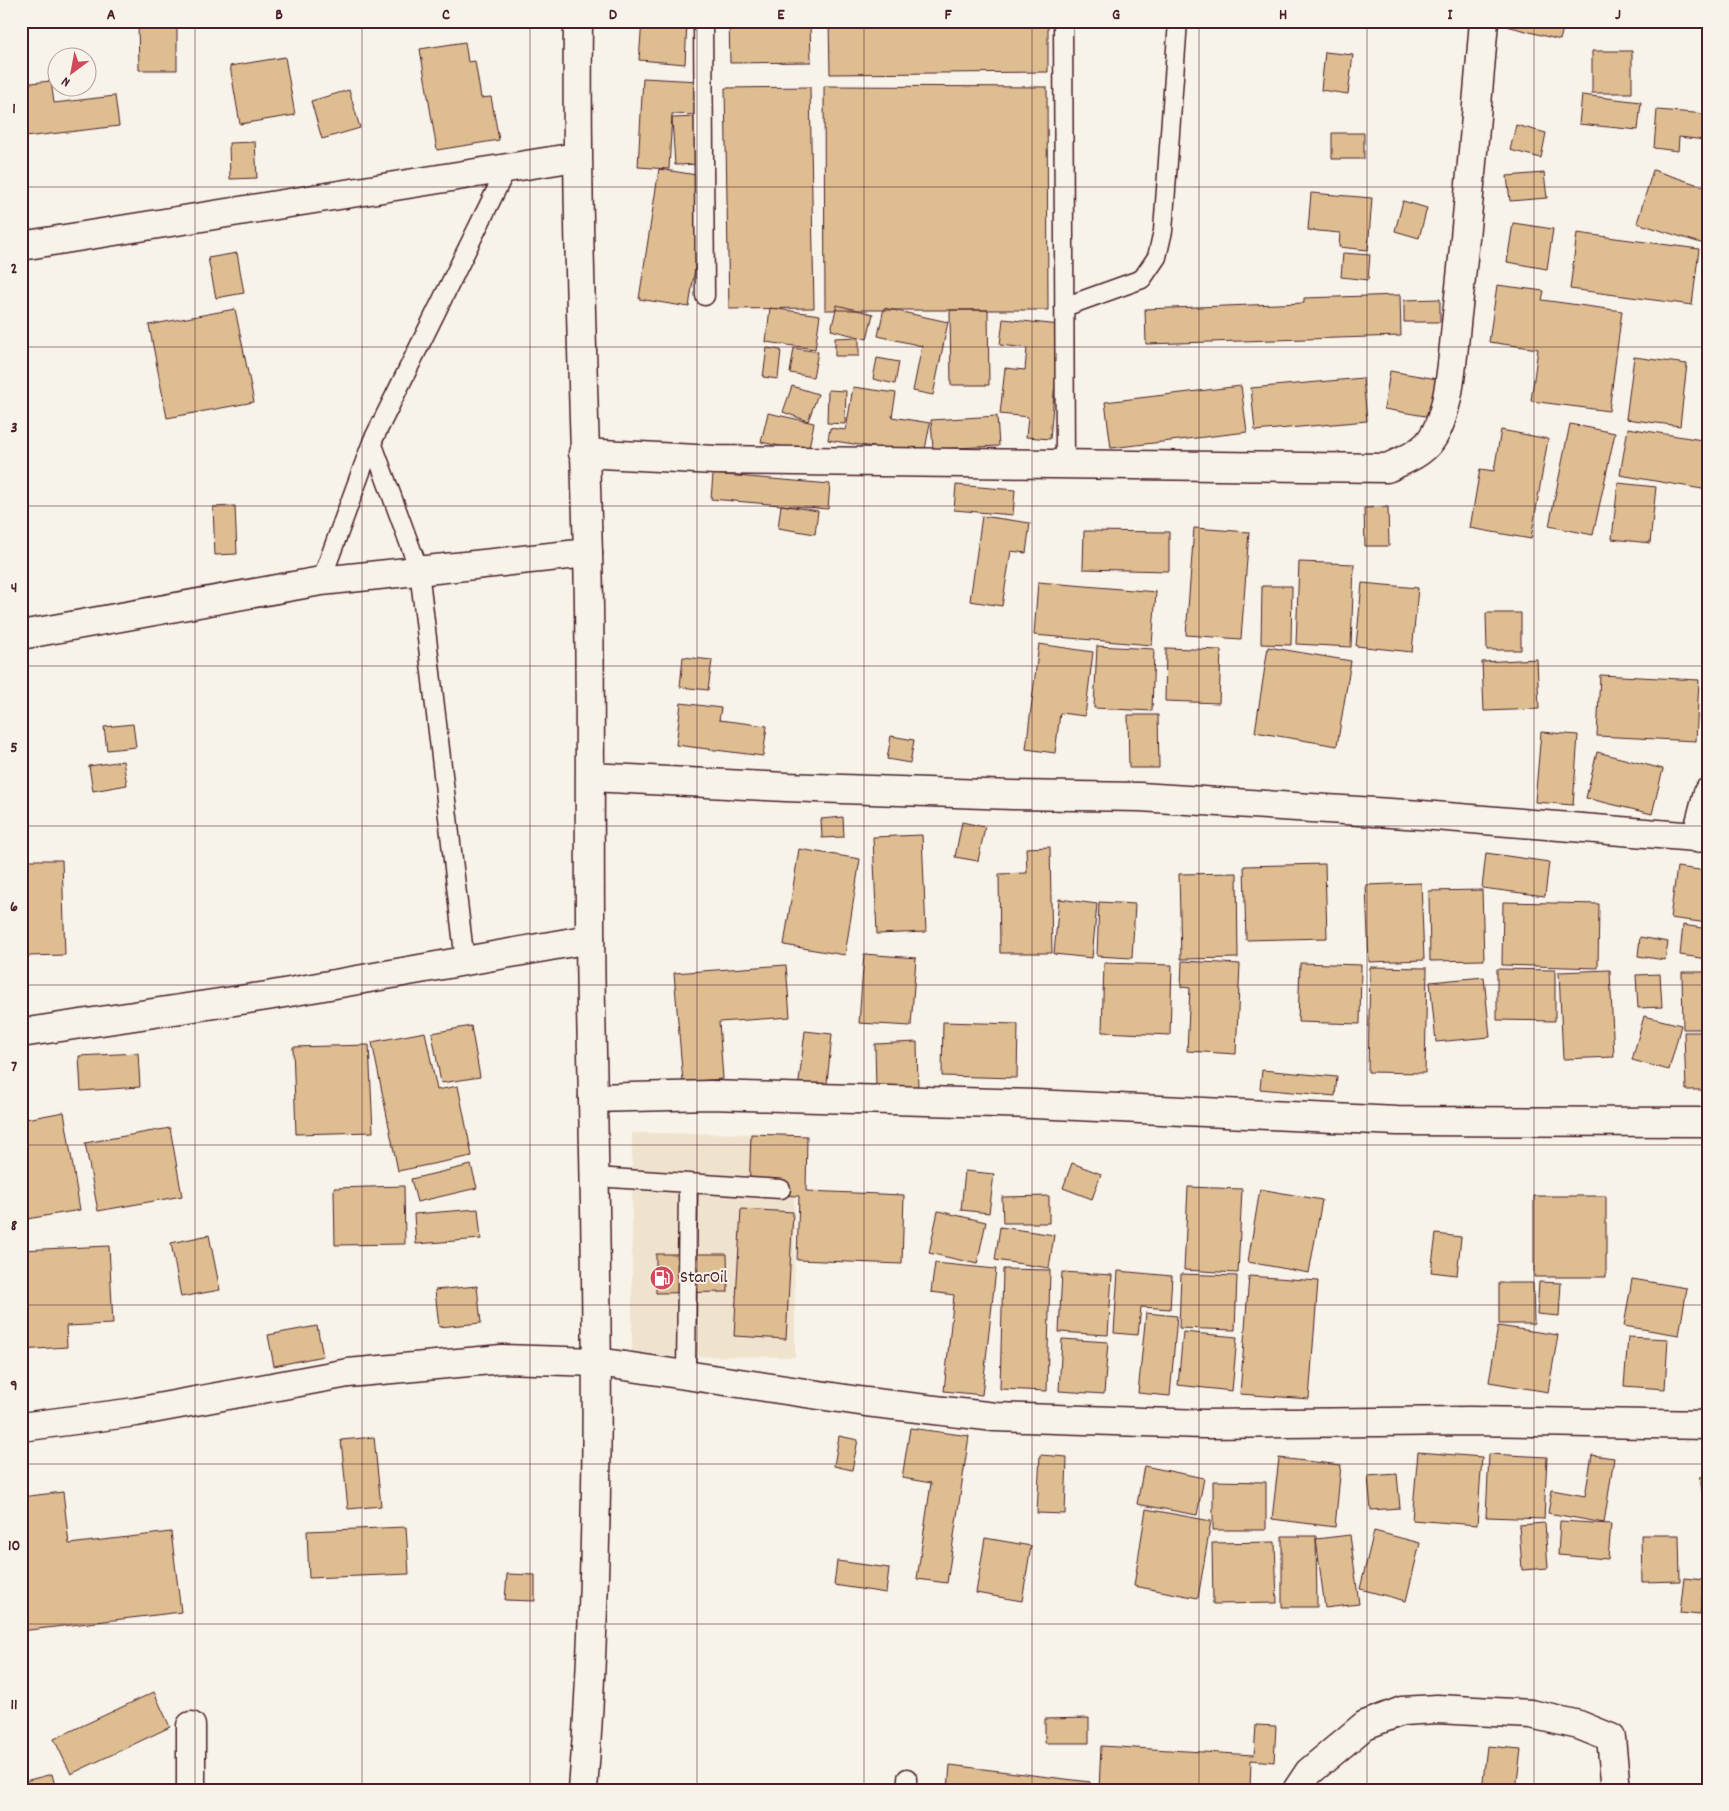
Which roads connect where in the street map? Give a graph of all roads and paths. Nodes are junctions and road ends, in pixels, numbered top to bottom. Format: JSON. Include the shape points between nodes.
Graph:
{"nodes":[{"id":1,"x":578,"y":21,"type":"edge"},
{"id":2,"x":703,"y":21,"type":"edge"},
{"id":3,"x":1063,"y":21,"type":"edge"},
{"id":4,"x":1178,"y":21,"type":"edge"},
{"id":5,"x":1484,"y":21,"type":"edge"},
{"id":6,"x":576,"y":157,"type":"junction"},
{"id":7,"x":506,"y":170,"type":"junction"},
{"id":8,"x":21,"y":246,"type":"edge"},
{"id":9,"x":705,"y":296,"type":"dead end"},
{"id":10,"x":1064,"y":307,"type":"junction"},
{"id":11,"x":372,"y":442,"type":"junction"},
{"id":12,"x":583,"y":452,"type":"junction"},
{"id":13,"x":1065,"y":465,"type":"junction"},
{"id":14,"x":588,"y":553,"type":"junction"},
{"id":15,"x":419,"y":570,"type":"junction"},
{"id":16,"x":321,"y":581,"type":"junction"},
{"id":17,"x":21,"y":635,"type":"edge"},
{"id":18,"x":591,"y":777,"type":"junction"},
{"id":19,"x":1708,"y":792,"type":"edge"},
{"id":20,"x":1702,"y":838,"type":"edge"},
{"id":21,"x":590,"y":939,"type":"junction"},
{"id":22,"x":464,"y":962,"type":"junction"},
{"id":23,"x":21,"y":1033,"type":"edge"},
{"id":24,"x":594,"y":1098,"type":"junction"},
{"id":25,"x":1708,"y":1122,"type":"edge"},
{"id":26,"x":595,"y":1177,"type":"junction"},
{"id":27,"x":688,"y":1184,"type":"junction"},
{"id":28,"x":781,"y":1190,"type":"dead end"},
{"id":29,"x":598,"y":1362,"type":"junction"},
{"id":30,"x":686,"y":1375,"type":"junction"},
{"id":31,"x":1708,"y":1425,"type":"edge"},
{"id":32,"x":21,"y":1427,"type":"edge"},
{"id":33,"x":190,"y":1726,"type":"dead end"},
{"id":34,"x":191,"y":1790,"type":"edge"},
{"id":35,"x":583,"y":1790,"type":"edge"},
{"id":36,"x":1297,"y":1790,"type":"edge"},
{"id":37,"x":1616,"y":1790,"type":"edge"}],
"edges":[{"from":1,"to":6,"type":"street"},
{"from":2,"to":9,"type":"lane"},
{"from":3,"to":10,"type":"lane"},
{"from":4,"to":10,"type":"lane","via":[[1163,230],[1157,257],[1142,279]]},
{"from":5,"to":13,"type":"street","via":[[1472,184],[1449,386],[1431,441],[1411,457],[1387,468]]},
{"from":6,"to":7,"type":"street"},
{"from":6,"to":12,"type":"street"},
{"from":7,"to":8,"type":"street"},
{"from":7,"to":11,"type":"lane"},
{"from":10,"to":13,"type":"lane"},
{"from":11,"to":15,"type":"lane"},
{"from":11,"to":16,"type":"lane"},
{"from":12,"to":13,"type":"street","via":[[715,460]]},
{"from":12,"to":14,"type":"street"},
{"from":14,"to":15,"type":"street"},
{"from":14,"to":18,"type":"street"},
{"from":15,"to":16,"type":"street"},
{"from":15,"to":22,"type":"lane"},
{"from":16,"to":17,"type":"street"},
{"from":18,"to":20,"type":"street","via":[[796,788],[1180,799]]},
{"from":18,"to":21,"type":"street"},
{"from":19,"to":20,"type":"street"},
{"from":21,"to":22,"type":"street"},
{"from":21,"to":24,"type":"street"},
{"from":22,"to":23,"type":"street"},
{"from":24,"to":25,"type":"street","via":[[719,1095],[1034,1104],[1397,1121]]},
{"from":24,"to":26,"type":"street"},
{"from":26,"to":27,"type":"lane"},
{"from":26,"to":29,"type":"street"},
{"from":27,"to":28,"type":"lane"},
{"from":27,"to":30,"type":"lane"},
{"from":29,"to":30,"type":"street"},
{"from":29,"to":32,"type":"street","via":[[502,1359],[348,1373],[136,1412]]},
{"from":29,"to":35,"type":"street","via":[[594,1556]]},
{"from":30,"to":31,"type":"street","via":[[866,1402],[995,1417],[1204,1424],[1470,1420]]},
{"from":33,"to":34,"type":"street"},
{"from":36,"to":37,"type":"street","via":[[1309,1772],[1365,1725],[1402,1711],[1437,1709],[1531,1714],[1579,1725],[1611,1738]]}]}
